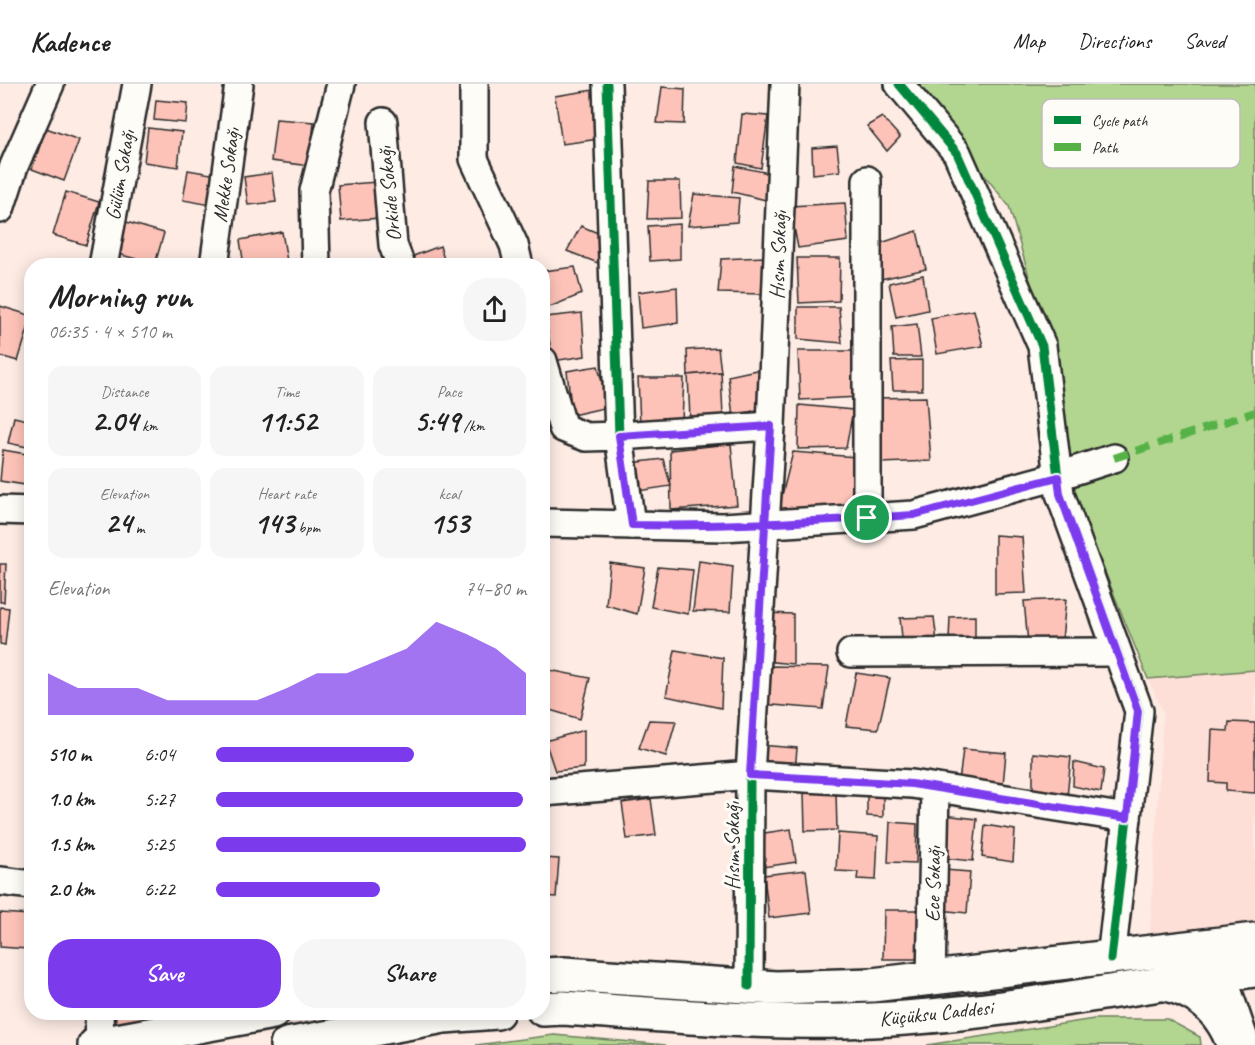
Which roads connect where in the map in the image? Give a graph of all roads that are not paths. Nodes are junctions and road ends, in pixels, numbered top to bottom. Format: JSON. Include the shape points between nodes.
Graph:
{"nodes":[{"id":1,"x":50,"y":84,"type":"edge"},
{"id":2,"x":137,"y":84,"type":"edge"},
{"id":3,"x":239,"y":84,"type":"edge"},
{"id":4,"x":341,"y":84,"type":"edge"},
{"id":5,"x":474,"y":84,"type":"edge"},
{"id":6,"x":607,"y":84,"type":"edge"},
{"id":7,"x":785,"y":84,"type":"edge"},
{"id":8,"x":899,"y":84,"type":"edge"},
{"id":9,"x":383,"y":122,"type":"dead end"},
{"id":10,"x":867,"y":180,"type":"dead end"},
{"id":11,"x":0,"y":209,"type":"edge"},
{"id":12,"x":104,"y":258,"type":"edge"},
{"id":13,"x":215,"y":258,"type":"edge"},
{"id":14,"x":316,"y":258,"type":"edge"},
{"id":15,"x":397,"y":258,"type":"edge"},
{"id":16,"x":517,"y":258,"type":"edge"},
{"id":17,"x":550,"y":384,"type":"edge"},
{"id":18,"x":771,"y":426,"type":"junction"},
{"id":19,"x":619,"y":436,"type":"junction"},
{"id":20,"x":1114,"y":458,"type":"dead end"},
{"id":21,"x":1058,"y":477,"type":"junction"},
{"id":22,"x":0,"y":510,"type":"edge"},
{"id":23,"x":24,"y":511,"type":"edge"},
{"id":24,"x":867,"y":518,"type":"junction"},
{"id":25,"x":550,"y":523,"type":"edge"},
{"id":26,"x":632,"y":525,"type":"junction"},
{"id":27,"x":764,"y":525,"type":"junction"},
{"id":28,"x":851,"y":652,"type":"dead end"},
{"id":29,"x":1117,"y":652,"type":"junction"},
{"id":30,"x":750,"y":775,"type":"junction"},
{"id":31,"x":935,"y":788,"type":"junction"},
{"id":32,"x":550,"y":791,"type":"edge"},
{"id":33,"x":1127,"y":818,"type":"junction"},
{"id":34,"x":0,"y":881,"type":"edge"},
{"id":35,"x":24,"y":884,"type":"edge"},
{"id":36,"x":1239,"y":957,"type":"edge"},
{"id":37,"x":1111,"y":959,"type":"junction"},
{"id":38,"x":550,"y":975,"type":"edge"},
{"id":39,"x":931,"y":979,"type":"junction"},
{"id":40,"x":1161,"y":983,"type":"junction"},
{"id":41,"x":749,"y":986,"type":"junction"},
{"id":42,"x":550,"y":1009,"type":"edge"},
{"id":43,"x":209,"y":1020,"type":"edge"},
{"id":44,"x":398,"y":1020,"type":"edge"},
{"id":45,"x":748,"y":1021,"type":"junction"},
{"id":46,"x":98,"y":1034,"type":"edge"},
{"id":47,"x":287,"y":1045,"type":"edge"},
{"id":48,"x":1234,"y":1045,"type":"edge"},
{"id":49,"x":1244,"y":1045,"type":"edge"},
{"id":50,"x":1251,"y":1045,"type":"edge"}],
"edges":[{"from":1,"to":11,"type":"street"},
{"from":2,"to":12,"type":"street","name":"Gülüm Sokağı"},
{"from":3,"to":13,"type":"street","name":"Mekke Sokağı"},
{"from":4,"to":14,"type":"street","via":[[314,191]]},
{"from":5,"to":16,"type":"street","via":[[474,159]]},
{"from":6,"to":19,"type":"street"},
{"from":7,"to":18,"type":"street","name":"Hısım Sokağı"},
{"from":8,"to":21,"type":"street","via":[[957,153],[1042,346]]},
{"from":9,"to":15,"type":"street","name":"Orkide Sokağı"},
{"from":10,"to":24,"type":"street"},
{"from":17,"to":19,"type":"street","via":[[563,428],[586,437]]},
{"from":18,"to":19,"type":"street"},
{"from":18,"to":27,"type":"street","name":"Hısım Sokağı"},
{"from":19,"to":26,"type":"street"},
{"from":20,"to":21,"type":"street"},
{"from":21,"to":24,"type":"street","via":[[914,515]]},
{"from":21,"to":29,"type":"street","via":[[1060,494]]},
{"from":22,"to":23,"type":"street"},
{"from":24,"to":27,"type":"street"},
{"from":25,"to":26,"type":"street"},
{"from":26,"to":27,"type":"street"},
{"from":27,"to":30,"type":"street","name":"Hısım Sokağı"},
{"from":28,"to":29,"type":"street"},
{"from":29,"to":33,"type":"street","via":[[1138,711]]},
{"from":30,"to":31,"type":"street"},
{"from":30,"to":32,"type":"street"},
{"from":30,"to":41,"type":"street","name":"Hısım Sokağı"},
{"from":31,"to":33,"type":"street"},
{"from":31,"to":39,"type":"street","name":"Ece Sokağı"},
{"from":33,"to":37,"type":"street"},
{"from":34,"to":35,"type":"street"},
{"from":36,"to":37,"type":"main road","name":"Küçüksu Caddesi"},
{"from":36,"to":40,"type":"main road","name":"Küçüksu Caddesi"},
{"from":36,"to":49,"type":"main road"},
{"from":36,"to":50,"type":"main road"},
{"from":37,"to":39,"type":"main road","name":"Küçüksu Caddesi"},
{"from":38,"to":41,"type":"main road","name":"Küçüksu Caddesi"},
{"from":39,"to":41,"type":"main road","name":"Küçüksu Caddesi","via":[[872,985]]},
{"from":40,"to":45,"type":"main road","name":"Küçüksu Caddesi","via":[[874,1020]]},
{"from":40,"to":48,"type":"main road","via":[[1181,987],[1206,1002],[1223,1021]]},
{"from":41,"to":45,"type":"main road"},
{"from":42,"to":45,"type":"main road","name":"Küçüksu Caddesi"},
{"from":43,"to":46,"type":"main road"},
{"from":44,"to":47,"type":"main road"}]}
